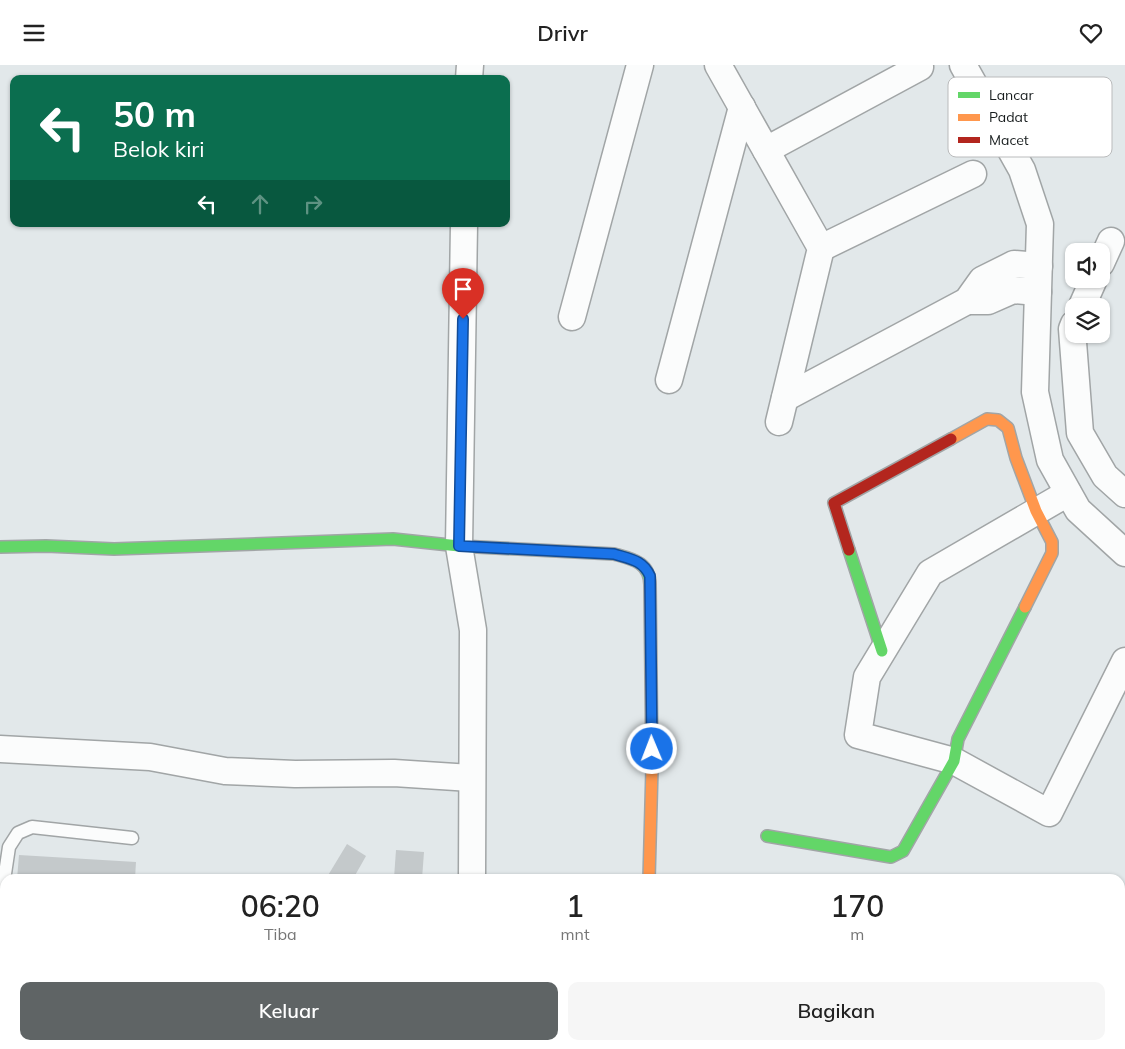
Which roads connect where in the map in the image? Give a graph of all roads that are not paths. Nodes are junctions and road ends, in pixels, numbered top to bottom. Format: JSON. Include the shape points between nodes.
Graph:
{"nodes":[{"id":1,"x":640,"y":65,"type":"edge"},
{"id":2,"x":718,"y":65,"type":"edge"},
{"id":3,"x":963,"y":65,"type":"edge"},
{"id":4,"x":920,"y":67,"type":"dead end"},
{"id":5,"x":970,"y":77,"type":"edge"},
{"id":6,"x":742,"y":107,"type":"junction"},
{"id":7,"x":766,"y":150,"type":"junction"},
{"id":8,"x":1015,"y":157,"type":"edge"},
{"id":9,"x":973,"y":173,"type":"dead end"},
{"id":10,"x":464,"y":227,"type":"edge"},
{"id":11,"x":821,"y":247,"type":"junction"},
{"id":12,"x":1039,"y":266,"type":"junction"},
{"id":13,"x":1038,"y":292,"type":"junction"},
{"id":14,"x":967,"y":301,"type":"junction"},
{"id":15,"x":572,"y":317,"type":"dead end"},
{"id":16,"x":1073,"y":343,"type":"edge"},
{"id":17,"x":669,"y":380,"type":"dead end"},
{"id":18,"x":1068,"y":493,"type":"junction"},
{"id":19,"x":1125,"y":494,"type":"edge"},
{"id":20,"x":1036,"y":511,"type":"junction"},
{"id":21,"x":459,"y":546,"type":"junction"},
{"id":22,"x":0,"y":547,"type":"edge"},
{"id":23,"x":1125,"y":553,"type":"edge"},
{"id":24,"x":882,"y":651,"type":"junction"},
{"id":25,"x":1125,"y":661,"type":"edge"},
{"id":26,"x":0,"y":749,"type":"edge"},
{"id":27,"x":954,"y":761,"type":"junction"},
{"id":28,"x":471,"y":778,"type":"junction"},
{"id":29,"x":767,"y":836,"type":"dead end"},
{"id":30,"x":132,"y":838,"type":"dead end"},
{"id":31,"x":5,"y":874,"type":"edge"},
{"id":32,"x":472,"y":874,"type":"edge"},
{"id":33,"x":650,"y":874,"type":"edge"}],
"edges":[{"from":1,"to":15,"type":"street"},
{"from":2,"to":6,"type":"street"},
{"from":3,"to":5,"type":"street"},
{"from":4,"to":7,"type":"street"},
{"from":6,"to":7,"type":"street"},
{"from":6,"to":17,"type":"street"},
{"from":7,"to":11,"type":"street"},
{"from":8,"to":12,"type":"street","via":[[1040,224]]},
{"from":9,"to":11,"type":"street"},
{"from":10,"to":21,"type":"street"},
{"from":11,"to":14,"type":"street","via":[[782,410]]},
{"from":12,"to":13,"type":"street"},
{"from":12,"to":14,"type":"street","via":[[1014,264],[982,280]]},
{"from":13,"to":14,"type":"street","via":[[1013,290],[988,301]]},
{"from":13,"to":18,"type":"street","via":[[1035,392],[1050,460]]},
{"from":16,"to":19,"type":"street","via":[[1080,433],[1105,476]]},
{"from":18,"to":20,"type":"street"},
{"from":18,"to":23,"type":"street","via":[[1078,510]]},
{"from":20,"to":24,"type":"street","via":[[930,573]]},
{"from":20,"to":24,"type":"street","via":[[1008,428],[998,420],[987,419],[834,503]]},
{"from":20,"to":27,"type":"street","via":[[1052,542],[1052,553],[958,739]]},
{"from":21,"to":22,"type":"street","via":[[393,539],[114,549]]},
{"from":21,"to":28,"type":"street","via":[[473,630]]},
{"from":21,"to":33,"type":"street","via":[[614,554],[646,567],[650,576]]},
{"from":24,"to":27,"type":"street","via":[[867,677],[858,735]]},
{"from":25,"to":27,"type":"street","via":[[1049,813]]},
{"from":26,"to":28,"type":"street","via":[[150,757],[225,771],[394,773]]},
{"from":27,"to":29,"type":"street","via":[[903,851],[891,857]]},
{"from":28,"to":32,"type":"street"},
{"from":30,"to":31,"type":"lane","via":[[32,827],[18,833],[9,847]]}]}
